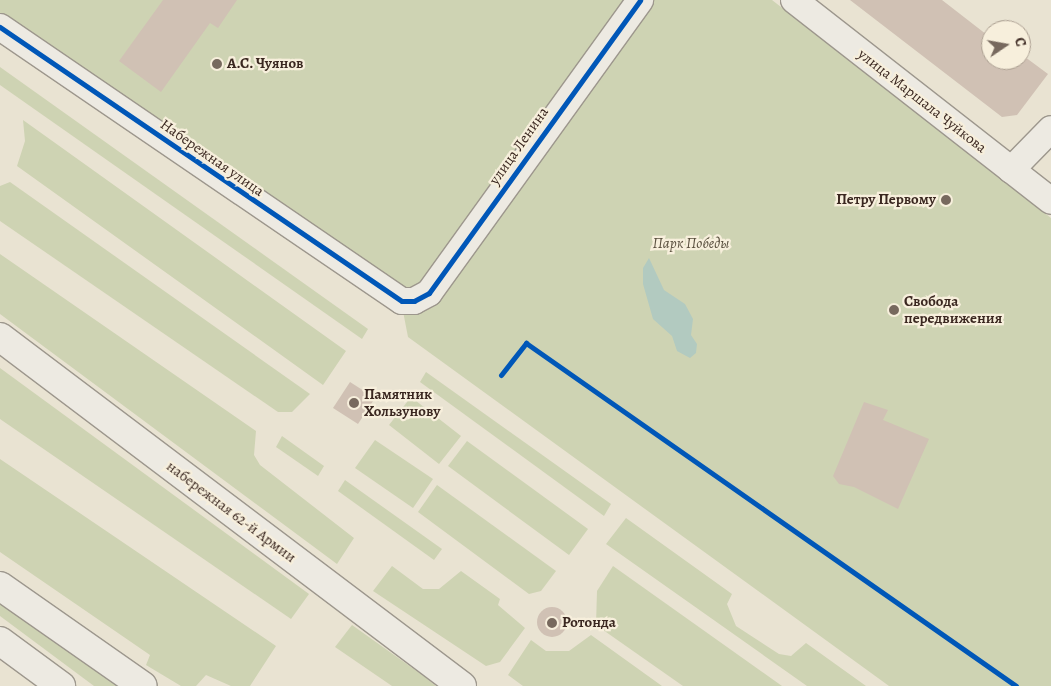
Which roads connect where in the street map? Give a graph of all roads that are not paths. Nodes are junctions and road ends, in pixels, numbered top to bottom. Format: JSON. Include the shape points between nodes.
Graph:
{"nodes":[{"id":1,"x":640,"y":0,"type":"edge"},
{"id":2,"x":794,"y":0,"type":"edge"},
{"id":3,"x":0,"y":27,"type":"edge"},
{"id":4,"x":1051,"y":129,"type":"edge"},
{"id":5,"x":1011,"y":170,"type":"junction"},
{"id":6,"x":1051,"y":201,"type":"edge"},
{"id":7,"x":414,"y":301,"type":"joint"},
{"id":8,"x":0,"y":338,"type":"edge"},
{"id":9,"x":0,"y":586,"type":"edge"},
{"id":10,"x":0,"y":641,"type":"edge"},
{"id":11,"x":61,"y":686,"type":"edge"},
{"id":12,"x":143,"y":686,"type":"edge"},
{"id":13,"x":462,"y":686,"type":"edge"}],
"edges":[{"from":1,"to":7,"type":"street","name":"улица Ленина","via":[[434,286]]},
{"from":2,"to":5,"type":"street","name":"улица Маршала Чуйкова"},
{"from":3,"to":7,"type":"street","name":"Набережная улица","via":[[386,293],[402,301]]},
{"from":4,"to":5,"type":"street"},
{"from":5,"to":6,"type":"street","name":"улица Маршала Чуйкова"},
{"from":8,"to":13,"type":"main road","name":"набережная 62-й Армии"},
{"from":9,"to":12,"type":"main road"},
{"from":10,"to":11,"type":"main road"}]}
